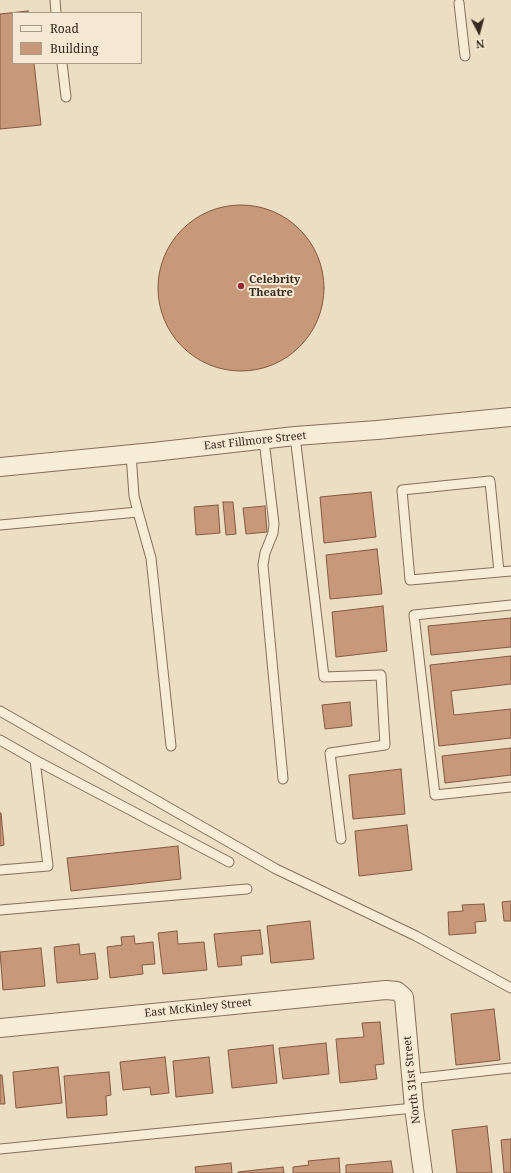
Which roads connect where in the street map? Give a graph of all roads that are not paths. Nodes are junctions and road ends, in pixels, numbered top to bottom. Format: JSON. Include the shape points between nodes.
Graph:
{"nodes":[{"id":1,"x":55,"y":0,"type":"edge"},
{"id":2,"x":459,"y":3,"type":"dead end"},
{"id":3,"x":56,"y":12,"type":"edge"},
{"id":4,"x":465,"y":56,"type":"dead end"},
{"id":5,"x":62,"y":64,"type":"edge"},
{"id":6,"x":66,"y":97,"type":"dead end"},
{"id":7,"x":511,"y":417,"type":"edge"},
{"id":8,"x":295,"y":436,"type":"junction"},
{"id":9,"x":264,"y":440,"type":"junction"},
{"id":10,"x":131,"y":454,"type":"junction"},
{"id":11,"x":0,"y":467,"type":"edge"},
{"id":12,"x":138,"y":512,"type":"junction"},
{"id":13,"x":0,"y":525,"type":"edge"},
{"id":14,"x":511,"y":571,"type":"edge"},
{"id":15,"x":499,"y":572,"type":"junction"},
{"id":16,"x":511,"y":605,"type":"edge"},
{"id":17,"x":0,"y":711,"type":"edge"},
{"id":18,"x":0,"y":740,"type":"edge"},
{"id":19,"x":171,"y":746,"type":"dead end"},
{"id":20,"x":35,"y":760,"type":"junction"},
{"id":21,"x":283,"y":779,"type":"dead end"},
{"id":22,"x":511,"y":787,"type":"edge"},
{"id":23,"x":340,"y":839,"type":"dead end"},
{"id":24,"x":229,"y":862,"type":"dead end"},
{"id":25,"x":0,"y":870,"type":"edge"},
{"id":26,"x":247,"y":889,"type":"dead end"},
{"id":27,"x":0,"y":910,"type":"edge"},
{"id":28,"x":511,"y":988,"type":"edge"},
{"id":29,"x":397,"y":991,"type":"joint"},
{"id":30,"x":0,"y":1028,"type":"edge"},
{"id":31,"x":511,"y":1068,"type":"edge"},
{"id":32,"x":411,"y":1079,"type":"junction"},
{"id":33,"x":414,"y":1108,"type":"junction"},
{"id":34,"x":0,"y":1149,"type":"edge"},
{"id":35,"x":423,"y":1173,"type":"edge"}],
"edges":[{"from":1,"to":3,"type":"lane"},
{"from":2,"to":4,"type":"lane"},
{"from":5,"to":6,"type":"lane"},
{"from":7,"to":8,"type":"street","name":"East Fillmore Street"},
{"from":8,"to":9,"type":"street","name":"East Fillmore Street"},
{"from":8,"to":23,"type":"lane","via":[[324,677],[381,675],[385,745],[330,753]]},
{"from":9,"to":10,"type":"street","name":"East Fillmore Street"},
{"from":9,"to":21,"type":"lane","via":[[274,524],[263,565]]},
{"from":10,"to":11,"type":"street","name":"East Fillmore Street"},
{"from":10,"to":12,"type":"lane","via":[[134,496]]},
{"from":12,"to":13,"type":"lane"},
{"from":12,"to":19,"type":"lane","via":[[150,558]]},
{"from":14,"to":15,"type":"lane"},
{"from":15,"to":15,"type":"lane","via":[[490,481],[402,490],[410,580]]},
{"from":16,"to":22,"type":"lane","via":[[414,615],[435,795]]},
{"from":17,"to":28,"type":"lane","via":[[276,869],[416,936]]},
{"from":18,"to":20,"type":"lane"},
{"from":20,"to":24,"type":"lane"},
{"from":20,"to":25,"type":"lane","via":[[48,866]]},
{"from":26,"to":27,"type":"lane"},
{"from":29,"to":30,"type":"street","name":"East McKinley Street","via":[[386,990]]},
{"from":29,"to":32,"type":"street","name":"North 31st Street","via":[[404,997]]},
{"from":31,"to":32,"type":"lane"},
{"from":32,"to":33,"type":"street","name":"North 31st Street"},
{"from":33,"to":34,"type":"lane"},
{"from":33,"to":35,"type":"street","name":"North 31st Street"}]}
